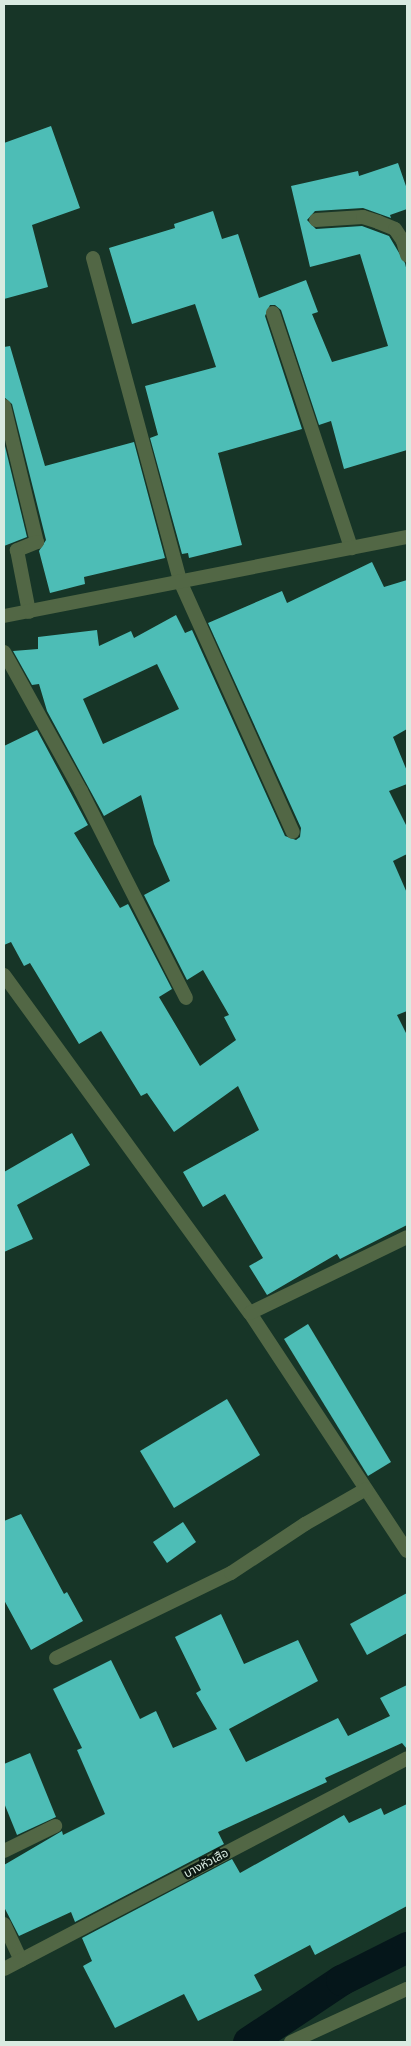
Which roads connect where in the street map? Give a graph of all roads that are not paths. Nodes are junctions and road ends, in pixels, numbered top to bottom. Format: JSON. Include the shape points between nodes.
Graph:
{"nodes":[{"id":1,"x":316,"y":220,"type":"dead end"},
{"id":2,"x":407,"y":255,"type":"edge"},
{"id":3,"x":93,"y":258,"type":"dead end"},
{"id":4,"x":273,"y":313,"type":"dead end"},
{"id":5,"x":4,"y":406,"type":"edge"},
{"id":6,"x":407,"y":537,"type":"edge"},
{"id":7,"x":351,"y":548,"type":"junction"},
{"id":8,"x":180,"y":581,"type":"junction"},
{"id":9,"x":29,"y":612,"type":"junction"},
{"id":10,"x":4,"y":616,"type":"edge"},
{"id":11,"x":4,"y":652,"type":"edge"},
{"id":12,"x":293,"y":832,"type":"dead end"},
{"id":13,"x":4,"y":974,"type":"edge"},
{"id":14,"x":186,"y":998,"type":"dead end"},
{"id":15,"x":407,"y":1237,"type":"edge"},
{"id":16,"x":250,"y":1314,"type":"junction"},
{"id":17,"x":366,"y":1489,"type":"junction"},
{"id":18,"x":407,"y":1552,"type":"edge"},
{"id":19,"x":56,"y":1658,"type":"dead end"},
{"id":20,"x":407,"y":1758,"type":"edge"},
{"id":21,"x":55,"y":1826,"type":"dead end"},
{"id":22,"x":4,"y":1851,"type":"edge"},
{"id":23,"x":4,"y":1924,"type":"edge"},
{"id":24,"x":21,"y":1960,"type":"junction"},
{"id":25,"x":4,"y":1969,"type":"edge"},
{"id":26,"x":407,"y":1989,"type":"edge"},
{"id":27,"x":291,"y":2042,"type":"edge"}],
"edges":[{"from":1,"to":2,"type":"street","via":[[363,218],[378,222],[394,229],[403,241]]},
{"from":3,"to":8,"type":"street"},
{"from":4,"to":7,"type":"street"},
{"from":5,"to":9,"type":"street","via":[[37,542],[17,550]]},
{"from":6,"to":7,"type":"street"},
{"from":7,"to":8,"type":"street"},
{"from":8,"to":9,"type":"street"},
{"from":8,"to":12,"type":"street"},
{"from":9,"to":10,"type":"street"},
{"from":11,"to":14,"type":"street","via":[[81,790]]},
{"from":13,"to":16,"type":"street"},
{"from":15,"to":16,"type":"street"},
{"from":16,"to":17,"type":"street"},
{"from":17,"to":18,"type":"street"},
{"from":17,"to":19,"type":"street","via":[[231,1573]]},
{"from":20,"to":24,"type":"street","name":"บางหัวเสือ"},
{"from":21,"to":22,"type":"street"},
{"from":23,"to":24,"type":"street"},
{"from":24,"to":25,"type":"street","name":"บางหัวเสือ"},
{"from":26,"to":27,"type":"street"}]}
